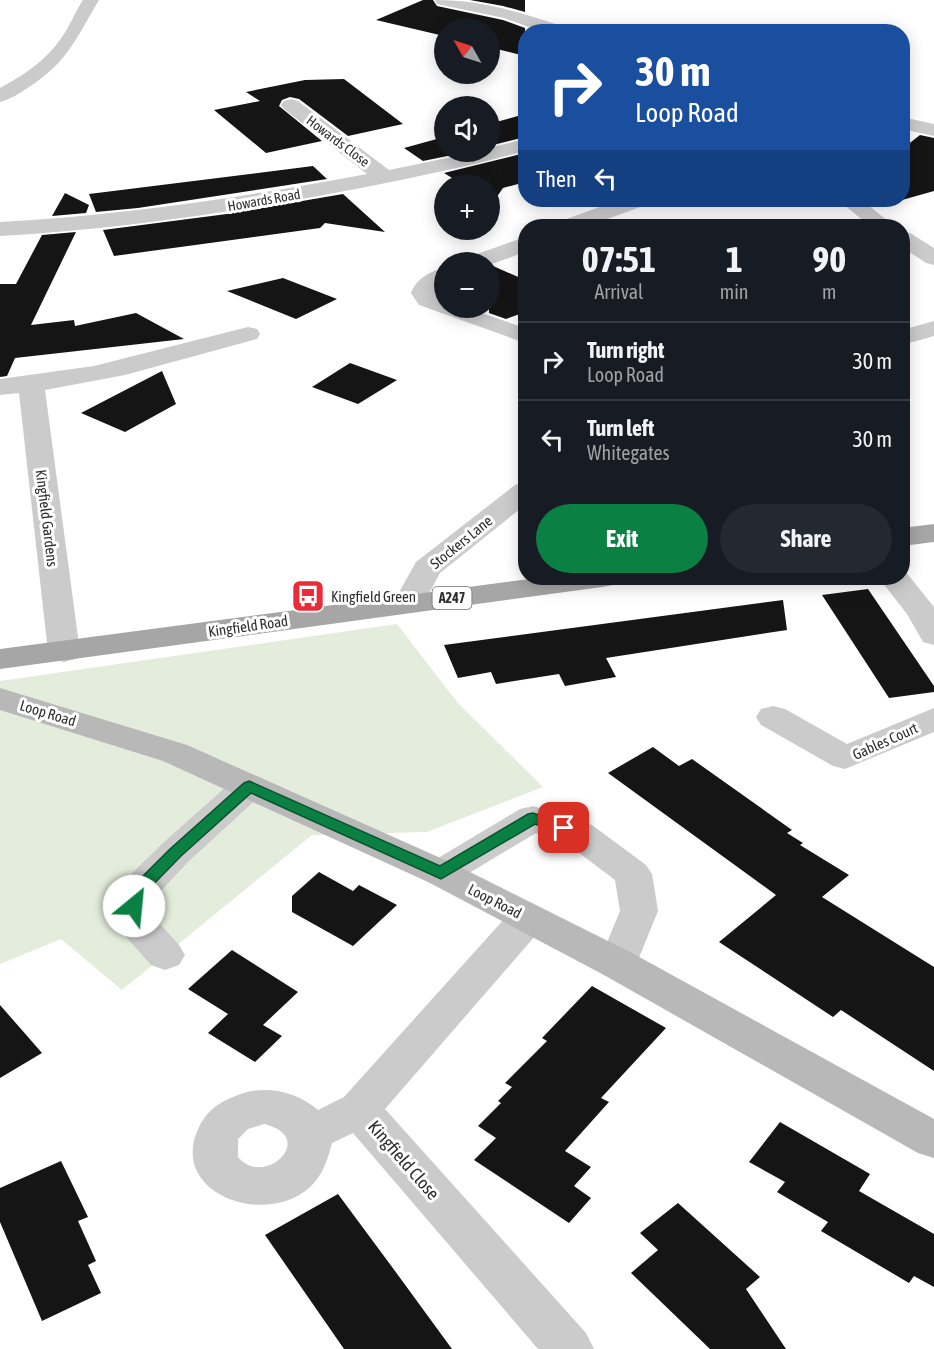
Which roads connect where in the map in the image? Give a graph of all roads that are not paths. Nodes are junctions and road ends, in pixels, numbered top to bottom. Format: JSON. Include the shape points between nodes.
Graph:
{"nodes":[{"id":1,"x":90,"y":0,"type":"edge"},
{"id":2,"x":443,"y":0,"type":"edge"},
{"id":3,"x":538,"y":24,"type":"edge"},
{"id":4,"x":0,"y":96,"type":"edge"},
{"id":5,"x":291,"y":105,"type":"dead end"},
{"id":6,"x":910,"y":125,"type":"edge"},
{"id":7,"x":934,"y":130,"type":"edge"},
{"id":8,"x":518,"y":148,"type":"edge"},
{"id":9,"x":385,"y":177,"type":"junction"},
{"id":10,"x":619,"y":207,"type":"edge"},
{"id":11,"x":858,"y":207,"type":"edge"},
{"id":12,"x":588,"y":219,"type":"edge"},
{"id":13,"x":874,"y":219,"type":"edge"},
{"id":14,"x":0,"y":229,"type":"edge"},
{"id":15,"x":910,"y":243,"type":"edge"},
{"id":16,"x":518,"y":247,"type":"edge"},
{"id":17,"x":500,"y":253,"type":"edge"},
{"id":18,"x":934,"y":258,"type":"edge"},
{"id":19,"x":434,"y":281,"type":"edge"},
{"id":20,"x":434,"y":304,"type":"edge"},
{"id":21,"x":473,"y":318,"type":"edge"},
{"id":22,"x":934,"y":328,"type":"edge"},
{"id":23,"x":248,"y":334,"type":"dead end"},
{"id":24,"x":518,"y":334,"type":"edge"},
{"id":25,"x":910,"y":336,"type":"edge"},
{"id":26,"x":31,"y":385,"type":"junction"},
{"id":27,"x":0,"y":387,"type":"edge"},
{"id":28,"x":518,"y":496,"type":"edge"},
{"id":29,"x":934,"y":533,"type":"edge"},
{"id":30,"x":910,"y":536,"type":"edge"},
{"id":31,"x":548,"y":585,"type":"edge"},
{"id":32,"x":900,"y":585,"type":"edge"},
{"id":33,"x":409,"y":603,"type":"junction"},
{"id":34,"x":934,"y":635,"type":"edge"},
{"id":35,"x":64,"y":652,"type":"junction"},
{"id":36,"x":0,"y":659,"type":"edge"},
{"id":37,"x":0,"y":699,"type":"edge"},
{"id":38,"x":773,"y":717,"type":"dead end"},
{"id":39,"x":934,"y":719,"type":"edge"},
{"id":40,"x":249,"y":786,"type":"junction"},
{"id":41,"x":441,"y":873,"type":"junction"},
{"id":42,"x":528,"y":918,"type":"junction"},
{"id":43,"x":165,"y":955,"type":"dead end"},
{"id":44,"x":618,"y":964,"type":"junction"},
{"id":45,"x":359,"y":1109,"type":"junction"},
{"id":46,"x":310,"y":1134,"type":"dead end"},
{"id":47,"x":934,"y":1140,"type":"edge"},
{"id":48,"x":569,"y":1349,"type":"edge"}],
"edges":[{"from":1,"to":4,"type":"street","via":[[72,37],[57,56],[36,75]]},
{"from":2,"to":3,"type":"street"},
{"from":5,"to":9,"type":"street","name":"Howards Close"},
{"from":6,"to":7,"type":"street"},
{"from":8,"to":9,"type":"street","name":"Howards Road"},
{"from":9,"to":14,"type":"street","name":"Howards Road","via":[[161,216]]},
{"from":10,"to":12,"type":"street"},
{"from":11,"to":13,"type":"street"},
{"from":15,"to":18,"type":"street"},
{"from":16,"to":17,"type":"street"},
{"from":19,"to":20,"type":"street","via":[[423,293]]},
{"from":21,"to":24,"type":"street"},
{"from":22,"to":25,"type":"street"},
{"from":23,"to":26,"type":"street","via":[[151,361]]},
{"from":26,"to":27,"type":"street"},
{"from":26,"to":35,"type":"street","name":"Kingfield Gardens"},
{"from":28,"to":33,"type":"street","name":"Stockers Lane","via":[[427,568]]},
{"from":29,"to":30,"type":"main road"},
{"from":31,"to":33,"type":"main road","name":"Kingfield Road","number":"A247"},
{"from":32,"to":34,"type":"street"},
{"from":33,"to":35,"type":"main road","name":"Kingfield Road","number":"A247"},
{"from":35,"to":36,"type":"main road","name":"Kingfield Road","number":"A247"},
{"from":37,"to":40,"type":"main road","name":"Loop Road","via":[[175,753]]},
{"from":38,"to":39,"type":"street","name":"Gables Court","via":[[845,758]]},
{"from":40,"to":41,"type":"main road","name":"Loop Road"},
{"from":40,"to":43,"type":"street","via":[[136,893],[133,919]]},
{"from":41,"to":42,"type":"main road","name":"Loop Road"},
{"from":41,"to":44,"type":"street","via":[[533,818],[579,834],[633,874],[639,911]]},
{"from":42,"to":44,"type":"main road","name":"Loop Road"},
{"from":42,"to":45,"type":"street","name":"Kingfield Close"},
{"from":44,"to":47,"type":"main road","name":"Loop Road"},
{"from":45,"to":46,"type":"street"},
{"from":45,"to":48,"type":"street","name":"Kingfield Close"}]}
